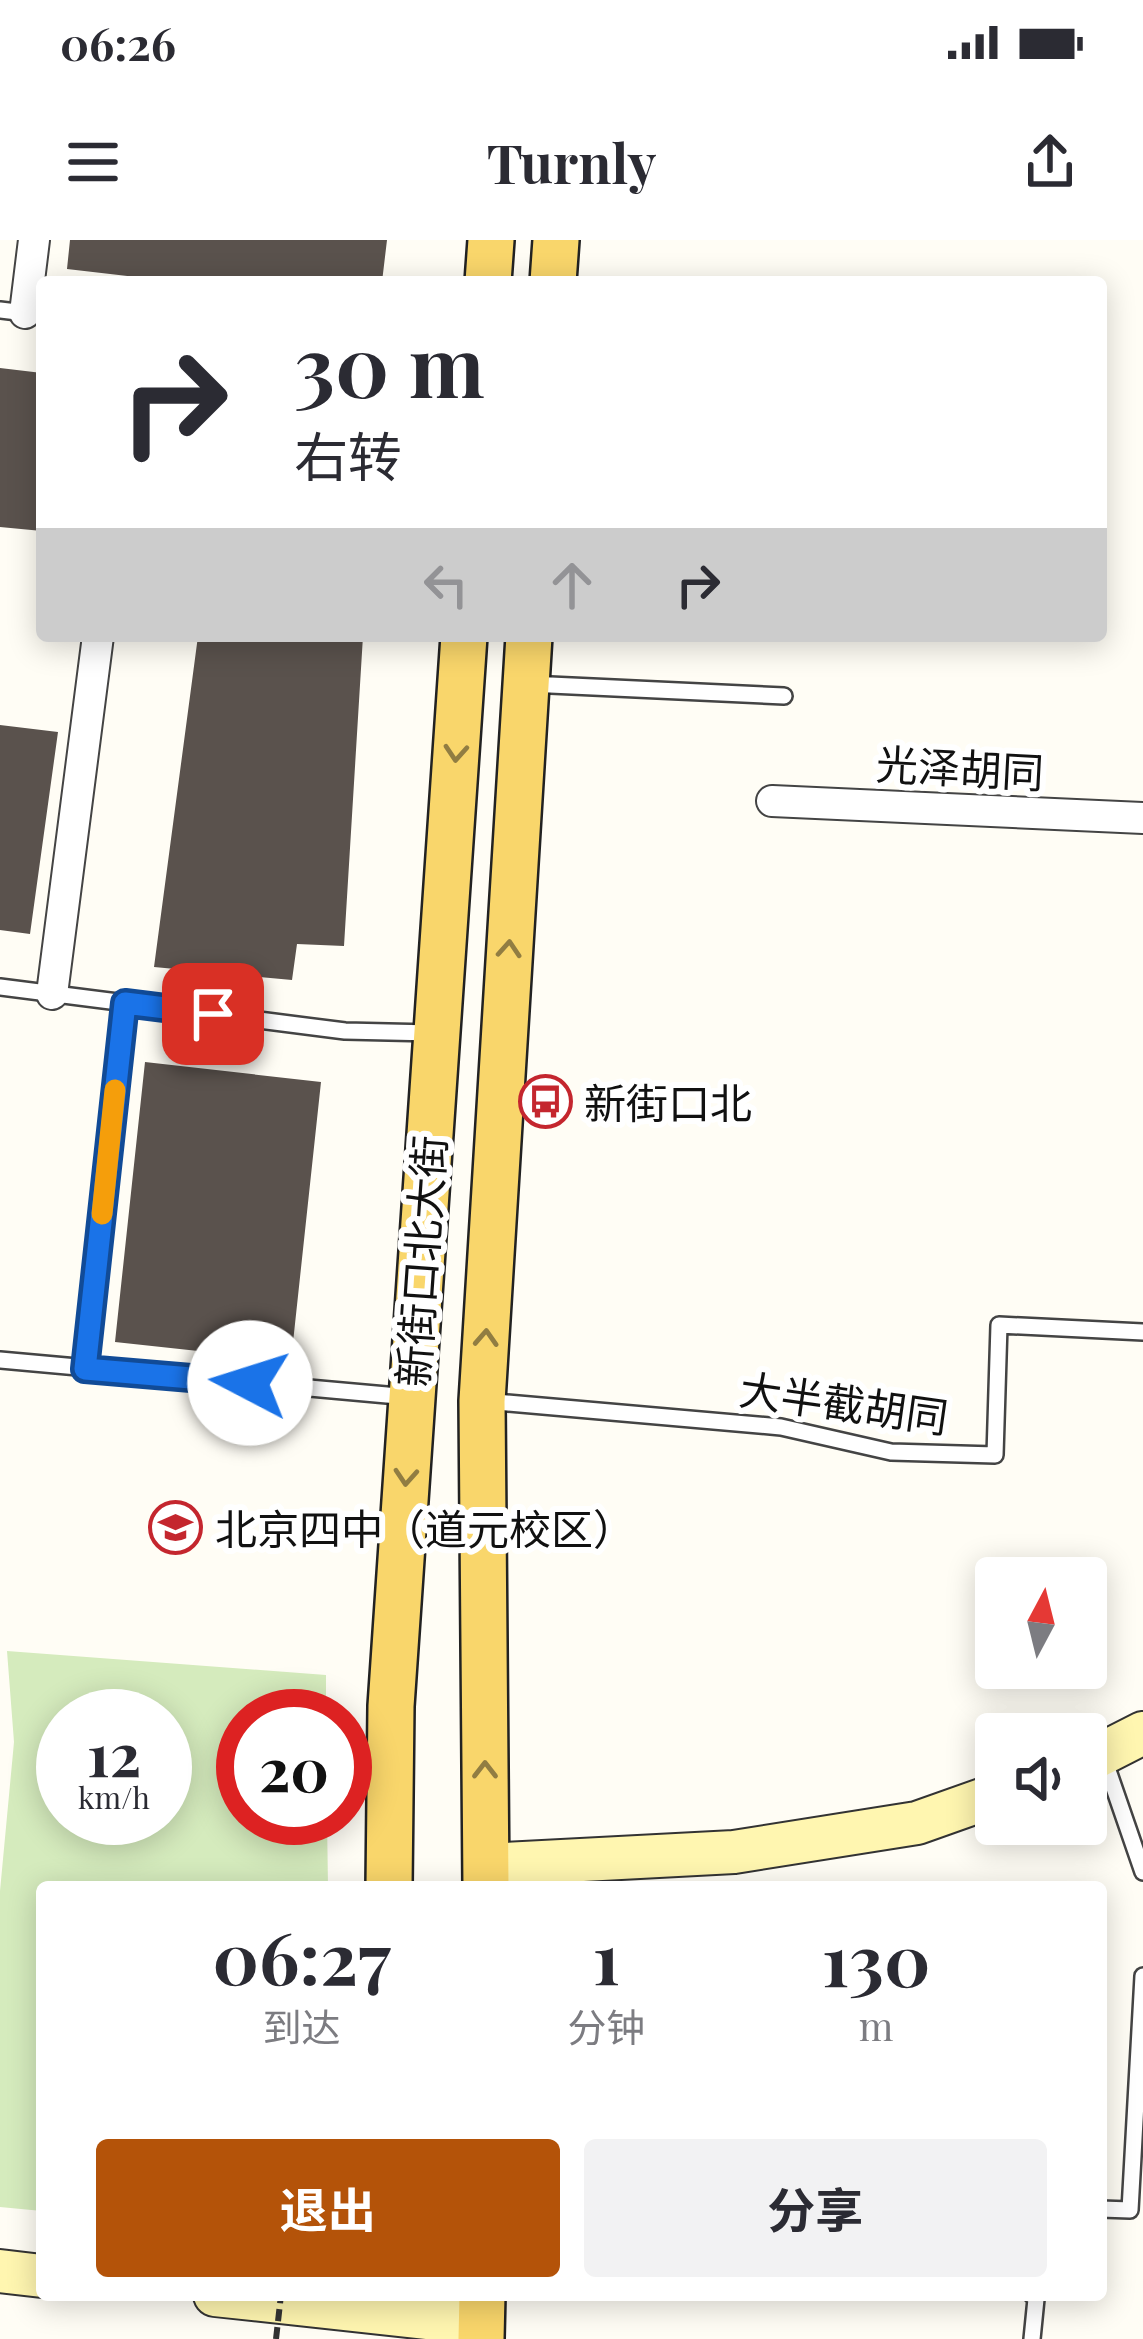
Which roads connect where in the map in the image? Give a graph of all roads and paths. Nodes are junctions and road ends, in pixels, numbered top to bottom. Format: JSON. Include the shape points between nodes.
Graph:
{"nodes":[{"id":1,"x":34,"y":240,"type":"edge"},
{"id":2,"x":490,"y":240,"type":"edge"},
{"id":3,"x":556,"y":240,"type":"edge"},
{"id":4,"x":488,"y":276,"type":"edge"},
{"id":5,"x":553,"y":276,"type":"edge"},
{"id":6,"x":22,"y":313,"type":"edge"},
{"id":7,"x":97,"y":642,"type":"edge"},
{"id":8,"x":464,"y":642,"type":"edge"},
{"id":9,"x":529,"y":642,"type":"edge"},
{"id":10,"x":526,"y":684,"type":"junction"},
{"id":11,"x":784,"y":696,"type":"dead end"},
{"id":12,"x":772,"y":801,"type":"dead end"},
{"id":13,"x":1143,"y":818,"type":"edge"},
{"id":14,"x":0,"y":987,"type":"edge"},
{"id":15,"x":52,"y":994,"type":"junction"},
{"id":16,"x":125,"y":1003,"type":"junction"},
{"id":17,"x":436,"y":1033,"type":"junction"},
{"id":18,"x":1143,"y":1332,"type":"edge"},
{"id":19,"x":0,"y":1360,"type":"edge"},
{"id":20,"x":85,"y":1369,"type":"junction"},
{"id":21,"x":411,"y":1397,"type":"junction"},
{"id":22,"x":482,"y":1401,"type":"junction"},
{"id":23,"x":1143,"y":1733,"type":"edge"},
{"id":24,"x":1107,"y":1752,"type":"edge"},
{"id":25,"x":1107,"y":1789,"type":"edge"},
{"id":26,"x":975,"y":1802,"type":"edge"},
{"id":27,"x":1143,"y":1872,"type":"edge"},
{"id":28,"x":486,"y":1876,"type":"edge"},
{"id":29,"x":389,"y":1881,"type":"edge"},
{"id":30,"x":1143,"y":1976,"type":"edge"},
{"id":31,"x":1107,"y":2209,"type":"edge"},
{"id":32,"x":0,"y":2272,"type":"edge"},
{"id":33,"x":36,"y":2275,"type":"edge"},
{"id":34,"x":280,"y":2301,"type":"edge"},
{"id":35,"x":302,"y":2301,"type":"edge"},
{"id":36,"x":1036,"y":2301,"type":"edge"},
{"id":37,"x":476,"y":2313,"type":"edge"},
{"id":38,"x":276,"y":2339,"type":"edge"},
{"id":39,"x":1032,"y":2339,"type":"edge"}],
"edges":[{"from":1,"to":6,"type":"street"},
{"from":2,"to":4,"type":"main road"},
{"from":3,"to":5,"type":"main road"},
{"from":7,"to":15,"type":"street"},
{"from":8,"to":17,"type":"main road","name":"新街口北大街","one_way":true},
{"from":9,"to":10,"type":"main road","name":"新街口北大街"},
{"from":10,"to":11,"type":"lane"},
{"from":22,"to":10,"type":"main road","name":"新街口北大街","one_way":true},
{"from":12,"to":13,"type":"street","name":"光泽胡同"},
{"from":14,"to":15,"type":"lane"},
{"from":15,"to":16,"type":"lane"},
{"from":16,"to":17,"type":"lane"},
{"from":16,"to":20,"type":"lane"},
{"from":17,"to":21,"type":"main road","name":"新街口北大街"},
{"from":18,"to":22,"type":"lane","name":"大半截胡同","via":[[999,1325],[995,1455],[891,1452],[781,1427]]},
{"from":19,"to":20,"type":"lane"},
{"from":20,"to":21,"type":"lane"},
{"from":21,"to":29,"type":"main road","name":"新街口北大街","one_way":true},
{"from":28,"to":22,"type":"main road","name":"新街口北大街","one_way":true},
{"from":23,"to":24,"type":"street"},
{"from":25,"to":27,"type":"lane"},
{"from":26,"to":28,"type":"street","via":[[917,1823],[734,1852]]},
{"from":30,"to":31,"type":"lane","via":[[1130,2210]]},
{"from":32,"to":33,"type":"street"},
{"from":34,"to":38,"type":"path","bridge":true},
{"from":35,"to":37,"type":"street"},
{"from":36,"to":39,"type":"lane"}]}
